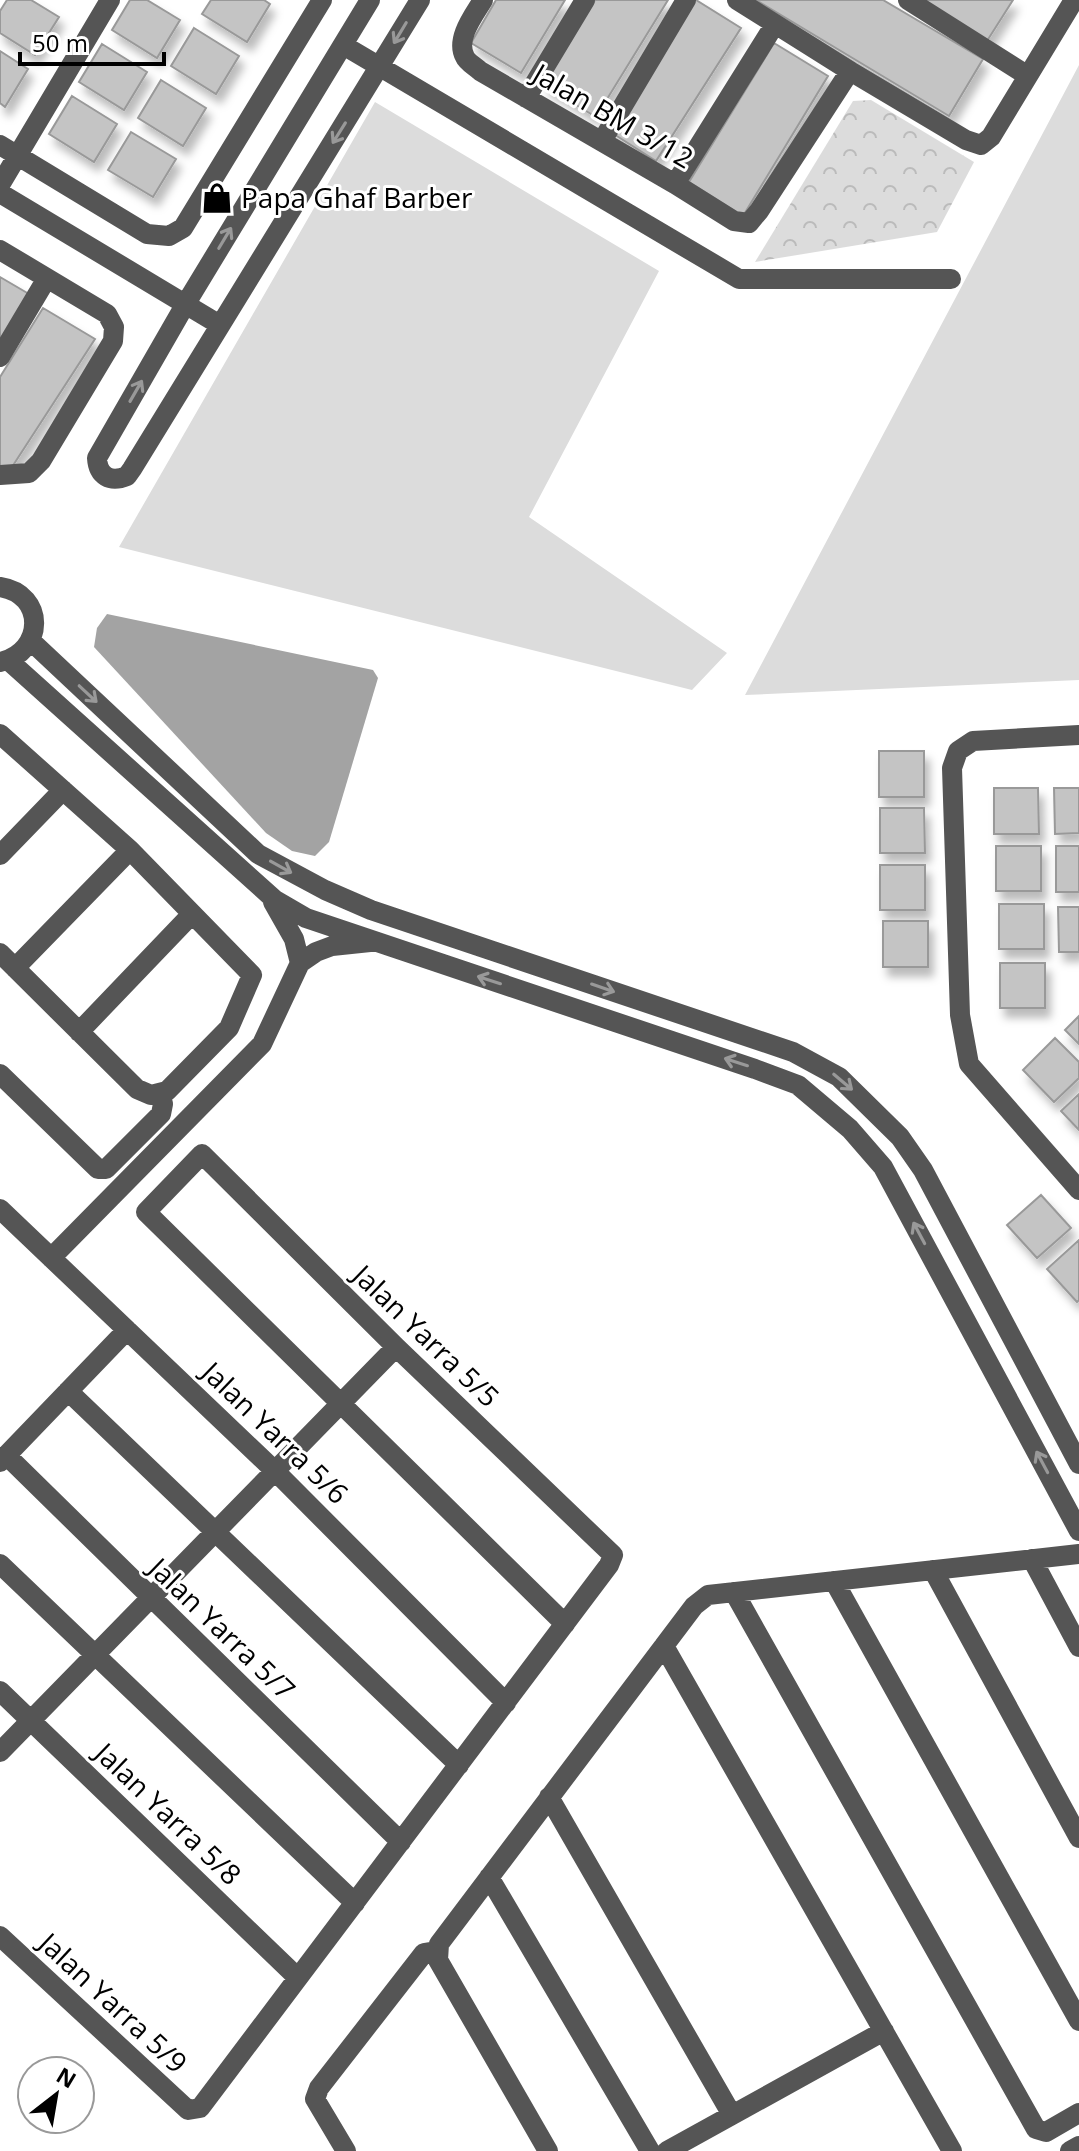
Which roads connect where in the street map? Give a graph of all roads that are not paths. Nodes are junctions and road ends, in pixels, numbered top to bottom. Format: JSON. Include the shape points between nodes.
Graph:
{"nodes":[{"id":1,"x":110,"y":0,"type":"edge"},
{"id":2,"x":322,"y":0,"type":"edge"},
{"id":3,"x":370,"y":0,"type":"edge"},
{"id":4,"x":420,"y":0,"type":"edge"},
{"id":5,"x":483,"y":0,"type":"edge"},
{"id":6,"x":585,"y":0,"type":"edge"},
{"id":7,"x":686,"y":0,"type":"edge"},
{"id":8,"x":737,"y":0,"type":"edge"},
{"id":9,"x":908,"y":0,"type":"edge"},
{"id":10,"x":1074,"y":0,"type":"edge"},
{"id":11,"x":775,"y":24,"type":"junction"},
{"id":12,"x":343,"y":45,"type":"junction"},
{"id":13,"x":380,"y":67,"type":"junction"},
{"id":14,"x":850,"y":71,"type":"junction"},
{"id":15,"x":1028,"y":76,"type":"junction"},
{"id":16,"x":526,"y":98,"type":"junction"},
{"id":17,"x":602,"y":141,"type":"junction"},
{"id":18,"x":9,"y":150,"type":"edge"},
{"id":19,"x":675,"y":184,"type":"junction"},
{"id":20,"x":0,"y":185,"type":"edge"},
{"id":21,"x":0,"y":193,"type":"edge"},
{"id":22,"x":0,"y":250,"type":"edge"},
{"id":23,"x":47,"y":278,"type":"junction"},
{"id":24,"x":951,"y":279,"type":"dead end"},
{"id":25,"x":185,"y":305,"type":"junction"},
{"id":26,"x":220,"y":325,"type":"junction"},
{"id":27,"x":0,"y":357,"type":"edge"},
{"id":28,"x":0,"y":475,"type":"edge"},
{"id":29,"x":0,"y":587,"type":"edge"},
{"id":30,"x":31,"y":641,"type":"junction"},
{"id":31,"x":4,"y":661,"type":"edge"},
{"id":32,"x":0,"y":734,"type":"edge"},
{"id":33,"x":1079,"y":735,"type":"edge"},
{"id":34,"x":63,"y":790,"type":"junction"},
{"id":35,"x":130,"y":850,"type":"junction"},
{"id":36,"x":0,"y":855,"type":"edge"},
{"id":37,"x":269,"y":895,"type":"junction"},
{"id":38,"x":192,"y":914,"type":"junction"},
{"id":39,"x":374,"y":942,"type":"junction"},
{"id":40,"x":0,"y":953,"type":"edge"},
{"id":41,"x":300,"y":963,"type":"junction"},
{"id":42,"x":15,"y":968,"type":"junction"},
{"id":43,"x":79,"y":1032,"type":"junction"},
{"id":44,"x":0,"y":1074,"type":"edge"},
{"id":45,"x":160,"y":1093,"type":"junction"},
{"id":46,"x":1079,"y":1190,"type":"edge"},
{"id":47,"x":0,"y":1209,"type":"edge"},
{"id":48,"x":51,"y":1258,"type":"junction"},
{"id":49,"x":127,"y":1330,"type":"junction"},
{"id":50,"x":396,"y":1347,"type":"junction"},
{"id":51,"x":68,"y":1391,"type":"junction"},
{"id":52,"x":341,"y":1404,"type":"junction"},
{"id":53,"x":3,"y":1459,"type":"edge"},
{"id":54,"x":1079,"y":1464,"type":"edge"},
{"id":55,"x":276,"y":1472,"type":"junction"},
{"id":56,"x":1079,"y":1531,"type":"edge"},
{"id":57,"x":216,"y":1532,"type":"junction"},
{"id":58,"x":1079,"y":1554,"type":"edge"},
{"id":59,"x":1032,"y":1559,"type":"junction"},
{"id":60,"x":0,"y":1564,"type":"edge"},
{"id":61,"x":933,"y":1570,"type":"junction"},
{"id":62,"x":834,"y":1581,"type":"junction"},
{"id":63,"x":734,"y":1592,"type":"junction"},
{"id":64,"x":150,"y":1598,"type":"junction"},
{"id":65,"x":565,"y":1624,"type":"junction"},
{"id":66,"x":664,"y":1646,"type":"junction"},
{"id":67,"x":1079,"y":1647,"type":"edge"},
{"id":68,"x":94,"y":1655,"type":"junction"},
{"id":69,"x":0,"y":1691,"type":"edge"},
{"id":70,"x":506,"y":1703,"type":"junction"},
{"id":71,"x":30,"y":1720,"type":"junction"},
{"id":72,"x":0,"y":1752,"type":"edge"},
{"id":73,"x":459,"y":1765,"type":"junction"},
{"id":74,"x":549,"y":1797,"type":"junction"},
{"id":75,"x":1079,"y":1838,"type":"edge"},
{"id":76,"x":401,"y":1842,"type":"junction"},
{"id":77,"x":489,"y":1877,"type":"junction"},
{"id":78,"x":355,"y":1903,"type":"junction"},
{"id":79,"x":0,"y":1936,"type":"edge"},
{"id":80,"x":436,"y":1951,"type":"junction"},
{"id":81,"x":298,"y":1978,"type":"junction"},
{"id":82,"x":1079,"y":2021,"type":"edge"},
{"id":83,"x":884,"y":2031,"type":"junction"},
{"id":84,"x":1079,"y":2113,"type":"edge"},
{"id":85,"x":732,"y":2115,"type":"junction"},
{"id":86,"x":1079,"y":2146,"type":"edge"},
{"id":87,"x":346,"y":2151,"type":"edge"},
{"id":88,"x":548,"y":2151,"type":"edge"},
{"id":89,"x":650,"y":2151,"type":"edge"},
{"id":90,"x":667,"y":2151,"type":"edge"},
{"id":91,"x":952,"y":2151,"type":"edge"},
{"id":92,"x":1070,"y":2151,"type":"edge"}],
"edges":[{"from":1,"to":18,"type":"street"},
{"from":2,"to":18,"type":"street","via":[[183,228],[169,236],[147,234]]},
{"from":3,"to":12,"type":"street"},
{"from":4,"to":13,"type":"street","one_way":true},
{"from":5,"to":16,"type":"street","name":"Jalan BM 3/12","via":[[467,25],[465,57]]},
{"from":6,"to":16,"type":"street"},
{"from":7,"to":17,"type":"street"},
{"from":8,"to":11,"type":"street"},
{"from":9,"to":15,"type":"street"},
{"from":10,"to":15,"type":"street"},
{"from":11,"to":14,"type":"street"},
{"from":11,"to":19,"type":"street"},
{"from":12,"to":13,"type":"street"},
{"from":25,"to":12,"type":"street","one_way":true},
{"from":13,"to":24,"type":"street","via":[[739,279]]},
{"from":13,"to":26,"type":"street","one_way":true},
{"from":14,"to":15,"type":"street","via":[[981,145]]},
{"from":14,"to":19,"type":"street","name":"Jalan BM 3/12","via":[[749,223],[734,221]]},
{"from":16,"to":17,"type":"street","name":"Jalan BM 3/12"},
{"from":17,"to":19,"type":"street","name":"Jalan BM 3/12"},
{"from":18,"to":20,"type":"street"},
{"from":21,"to":25,"type":"street"},
{"from":22,"to":23,"type":"street"},
{"from":23,"to":27,"type":"street"},
{"from":23,"to":28,"type":"street","via":[[107,314],[114,327],[113,341],[41,461],[29,473]]},
{"from":25,"to":26,"type":"street"},
{"from":26,"to":25,"type":"street","one_way":true,"via":[[127,476],[109,479],[97,467],[97,458]]},
{"from":29,"to":30,"type":"street","via":[[20,594],[28,604],[34,615]]},
{"from":30,"to":31,"type":"street"},
{"from":30,"to":54,"type":"street","one_way":true,"via":[[258,854],[371,910],[793,1052],[839,1077],[900,1137],[923,1170]]},
{"from":31,"to":37,"type":"street"},
{"from":32,"to":34,"type":"street"},
{"from":33,"to":46,"type":"street","via":[[973,741],[958,751],[952,768],[960,1015],[969,1064]]},
{"from":34,"to":35,"type":"street"},
{"from":34,"to":36,"type":"street"},
{"from":35,"to":38,"type":"street"},
{"from":35,"to":42,"type":"street"},
{"from":37,"to":39,"type":"street","via":[[306,918]]},
{"from":37,"to":41,"type":"street","via":[[290,929]]},
{"from":38,"to":43,"type":"street"},
{"from":38,"to":45,"type":"street","via":[[252,975],[229,1028]]},
{"from":39,"to":41,"type":"street","via":[[332,946]]},
{"from":56,"to":39,"type":"street","one_way":true,"via":[[883,1167],[850,1129],[798,1085]]},
{"from":40,"to":42,"type":"street"},
{"from":41,"to":48,"type":"street","via":[[262,1044]]},
{"from":42,"to":43,"type":"street"},
{"from":43,"to":45,"type":"street","via":[[137,1089]]},
{"from":44,"to":45,"type":"street","via":[[98,1169],[106,1169],[161,1114]]},
{"from":47,"to":48,"type":"street","name":"Jalan Yarra 5/6"},
{"from":48,"to":49,"type":"street","name":"Jalan Yarra 5/6"},
{"from":49,"to":51,"type":"street"},
{"from":49,"to":55,"type":"street","name":"Jalan Yarra 5/6"},
{"from":50,"to":52,"type":"street"},
{"from":50,"to":52,"type":"street","name":"Jalan Yarra 5/5","via":[[202,1154],[146,1212]]},
{"from":50,"to":65,"type":"street","name":"Jalan Yarra 5/5","via":[[613,1555]]},
{"from":51,"to":53,"type":"street"},
{"from":51,"to":57,"type":"street"},
{"from":52,"to":55,"type":"street"},
{"from":52,"to":65,"type":"street"},
{"from":53,"to":64,"type":"street","name":"Jalan Yarra 5/7"},
{"from":55,"to":57,"type":"street"},
{"from":55,"to":70,"type":"street","name":"Jalan Yarra 5/6"},
{"from":57,"to":64,"type":"street"},
{"from":57,"to":73,"type":"street"},
{"from":58,"to":59,"type":"street"},
{"from":59,"to":61,"type":"street"},
{"from":59,"to":67,"type":"street"},
{"from":60,"to":68,"type":"street"},
{"from":61,"to":62,"type":"street"},
{"from":61,"to":75,"type":"street"},
{"from":62,"to":63,"type":"street"},
{"from":62,"to":82,"type":"street"},
{"from":63,"to":66,"type":"street","via":[[701,1600]]},
{"from":63,"to":84,"type":"street","via":[[1036,2129],[1046,2132]]},
{"from":64,"to":68,"type":"street"},
{"from":64,"to":76,"type":"street","name":"Jalan Yarra 5/7"},
{"from":65,"to":70,"type":"street"},
{"from":66,"to":74,"type":"street"},
{"from":66,"to":83,"type":"street"},
{"from":68,"to":71,"type":"street"},
{"from":68,"to":78,"type":"street"},
{"from":69,"to":71,"type":"street","name":"Jalan Yarra 5/8"},
{"from":70,"to":73,"type":"street"},
{"from":71,"to":72,"type":"street"},
{"from":71,"to":81,"type":"street","name":"Jalan Yarra 5/8"},
{"from":73,"to":76,"type":"street"},
{"from":74,"to":77,"type":"street"},
{"from":74,"to":85,"type":"street"},
{"from":76,"to":78,"type":"street"},
{"from":77,"to":80,"type":"street"},
{"from":77,"to":89,"type":"street"},
{"from":78,"to":81,"type":"street"},
{"from":79,"to":81,"type":"street","name":"Jalan Yarra 5/9","via":[[188,2110],[200,2108]]},
{"from":80,"to":87,"type":"street","via":[[424,1953],[319,2088],[315,2099]]},
{"from":80,"to":88,"type":"street"},
{"from":83,"to":85,"type":"street"},
{"from":83,"to":91,"type":"street"},
{"from":85,"to":90,"type":"street"},
{"from":86,"to":92,"type":"street"}]}
